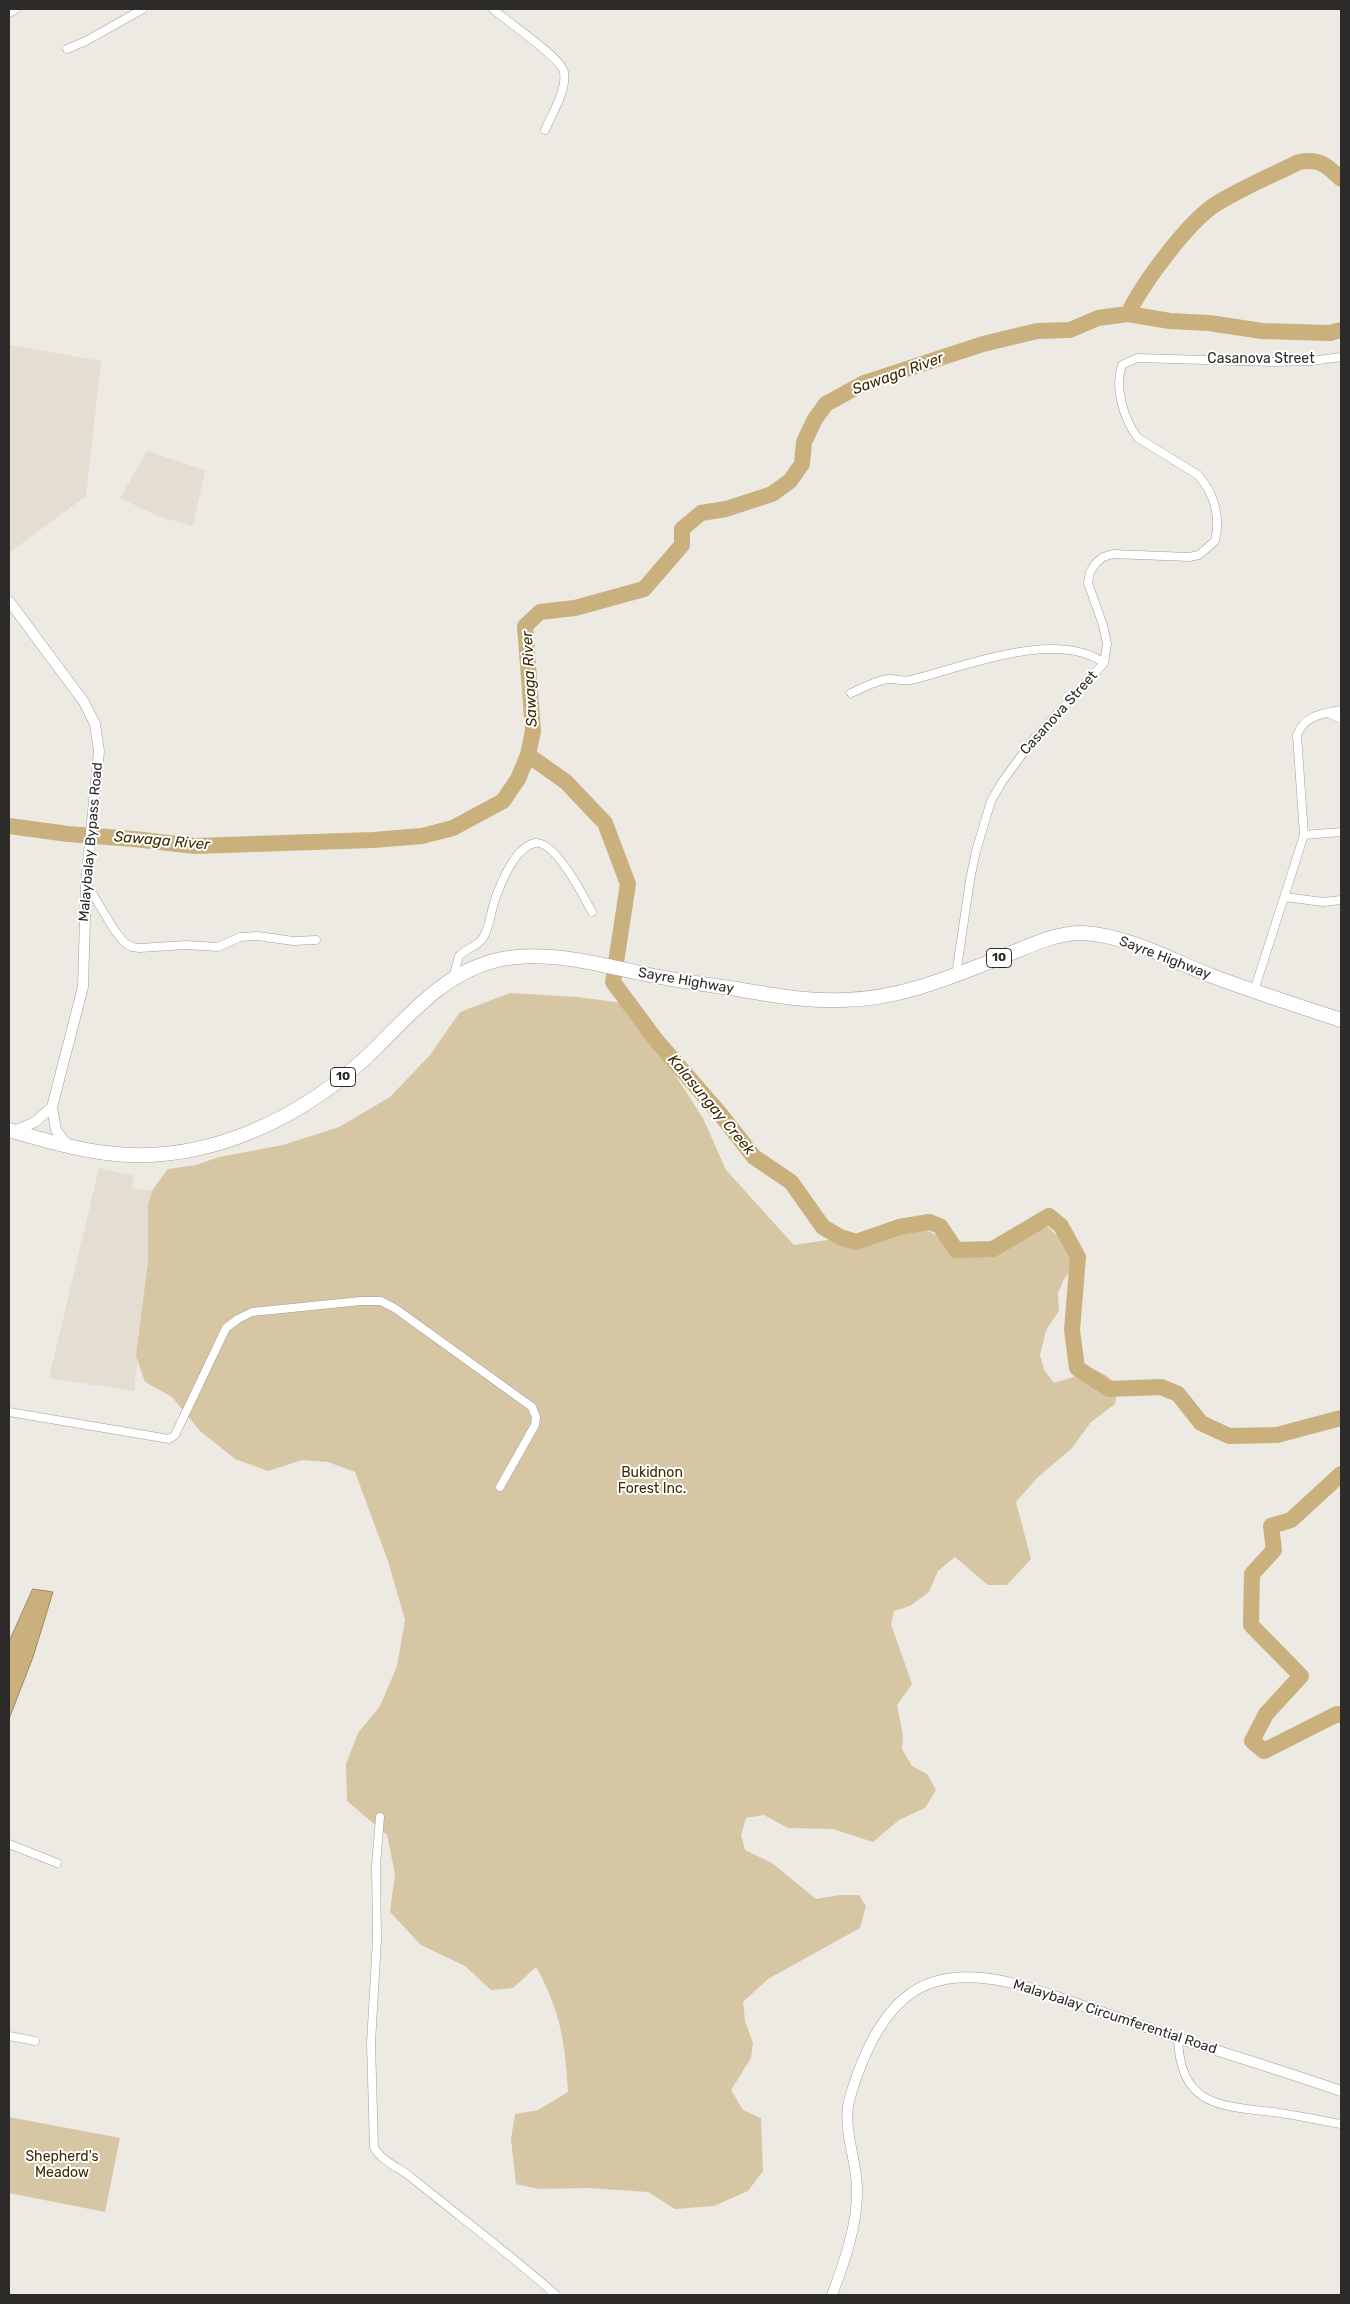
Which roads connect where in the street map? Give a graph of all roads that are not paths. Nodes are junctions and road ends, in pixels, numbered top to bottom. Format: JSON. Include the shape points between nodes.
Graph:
{"nodes":[{"id":1,"x":16,"y":9,"type":"edge"},
{"id":2,"x":143,"y":9,"type":"edge"},
{"id":3,"x":493,"y":9,"type":"edge"},
{"id":4,"x":9,"y":13,"type":"edge"},
{"id":5,"x":68,"y":49,"type":"dead end"},
{"id":6,"x":545,"y":130,"type":"dead end"},
{"id":7,"x":1341,"y":357,"type":"edge"},
{"id":8,"x":9,"y":601,"type":"edge"},
{"id":9,"x":1104,"y":663,"type":"junction"},
{"id":10,"x":851,"y":693,"type":"dead end"},
{"id":11,"x":1341,"y":710,"type":"edge"},
{"id":12,"x":1328,"y":713,"type":"junction"},
{"id":13,"x":1341,"y":719,"type":"edge"},
{"id":14,"x":1341,"y":832,"type":"edge"},
{"id":15,"x":1304,"y":835,"type":"junction"},
{"id":16,"x":86,"y":883,"type":"junction"},
{"id":17,"x":1285,"y":897,"type":"junction"},
{"id":18,"x":1341,"y":900,"type":"edge"},
{"id":19,"x":592,"y":912,"type":"dead end"},
{"id":20,"x":316,"y":940,"type":"dead end"},
{"id":21,"x":956,"y":975,"type":"junction"},
{"id":22,"x":453,"y":978,"type":"junction"},
{"id":23,"x":1254,"y":991,"type":"junction"},
{"id":24,"x":1341,"y":1020,"type":"edge"},
{"id":25,"x":52,"y":1107,"type":"junction"},
{"id":26,"x":11,"y":1130,"type":"edge"},
{"id":27,"x":68,"y":1146,"type":"junction"},
{"id":28,"x":9,"y":1412,"type":"edge"},
{"id":29,"x":500,"y":1487,"type":"dead end"},
{"id":30,"x":380,"y":1816,"type":"dead end"},
{"id":31,"x":9,"y":1844,"type":"edge"},
{"id":32,"x":58,"y":1863,"type":"dead end"},
{"id":33,"x":9,"y":2036,"type":"edge"},
{"id":34,"x":1178,"y":2038,"type":"junction"},
{"id":35,"x":35,"y":2041,"type":"dead end"},
{"id":36,"x":1341,"y":2091,"type":"edge"},
{"id":37,"x":1341,"y":2124,"type":"edge"},
{"id":38,"x":551,"y":2294,"type":"edge"},
{"id":39,"x":832,"y":2295,"type":"edge"}],
"edges":[{"from":1,"to":4,"type":"street"},
{"from":2,"to":5,"type":"street"},
{"from":3,"to":6,"type":"street","via":[[564,68],[560,96]]},
{"from":7,"to":9,"type":"street","name":"Casanova Street","via":[[1273,362],[1137,358],[1122,365],[1120,393],[1132,430],[1138,438],[1204,482],[1214,500],[1217,531],[1214,541],[1199,555],[1113,554],[1103,556],[1096,563],[1088,583],[1107,644]]},
{"from":8,"to":16,"type":"main road","name":"Malaybalay Bypass Road","via":[[91,713],[97,734],[95,805]]},
{"from":9,"to":10,"type":"street","via":[[1087,653],[1072,650],[1021,652],[911,680],[884,680]]},
{"from":9,"to":21,"type":"street","name":"Casanova Street","via":[[1032,741],[991,801],[973,865]]},
{"from":11,"to":12,"type":"street"},
{"from":12,"to":13,"type":"street"},
{"from":12,"to":15,"type":"street","via":[[1307,718],[1297,734]]},
{"from":14,"to":15,"type":"street"},
{"from":15,"to":17,"type":"street"},
{"from":16,"to":20,"type":"street","via":[[115,931],[132,947],[218,947],[240,937],[258,936],[293,941]]},
{"from":16,"to":25,"type":"main road","name":"Malaybalay Bypass Road","via":[[83,987]]},
{"from":17,"to":18,"type":"street","via":[[1314,902]]},
{"from":17,"to":23,"type":"street"},
{"from":19,"to":22,"type":"street","via":[[571,874],[547,846],[536,843],[529,846],[515,859],[497,892],[484,936],[458,956]]},
{"from":21,"to":22,"type":"highway","name":"Sayre Highway","number":"10","via":[[891,996],[846,1000],[796,999],[554,957],[499,960]]},
{"from":21,"to":23,"type":"highway","name":"Sayre Highway","number":"10","via":[[1066,934],[1084,933],[1134,944]]},
{"from":22,"to":27,"type":"highway","name":"Sayre Highway","number":"10","via":[[423,1000],[337,1082],[282,1118],[260,1128],[199,1148],[162,1154],[109,1153]]},
{"from":23,"to":24,"type":"highway","name":"Sayre Highway","number":"10"},
{"from":25,"to":26,"type":"main road","via":[[35,1122]]},
{"from":25,"to":27,"type":"main road","name":"Malaybalay Bypass Road","via":[[56,1130]]},
{"from":26,"to":27,"type":"highway","number":"10"},
{"from":28,"to":29,"type":"street","via":[[166,1439],[173,1437],[226,1328],[238,1318],[252,1312],[361,1300],[382,1301],[532,1407],[535,1425]]},
{"from":30,"to":38,"type":"street","via":[[372,2042],[374,2147],[382,2157],[504,2250]]},
{"from":31,"to":32,"type":"street"},
{"from":33,"to":35,"type":"street"},
{"from":34,"to":36,"type":"main road","name":"Malaybalay Circumferential Road"},
{"from":34,"to":37,"type":"street","via":[[1178,2052],[1188,2080],[1208,2100],[1233,2108]]},
{"from":34,"to":39,"type":"main road","name":"Malaybalay Circumferential Road","via":[[1046,1993],[1000,1981],[954,1978],[933,1982],[905,1997],[884,2022],[869,2048],[849,2099],[847,2119],[856,2174],[856,2205]]}]}
